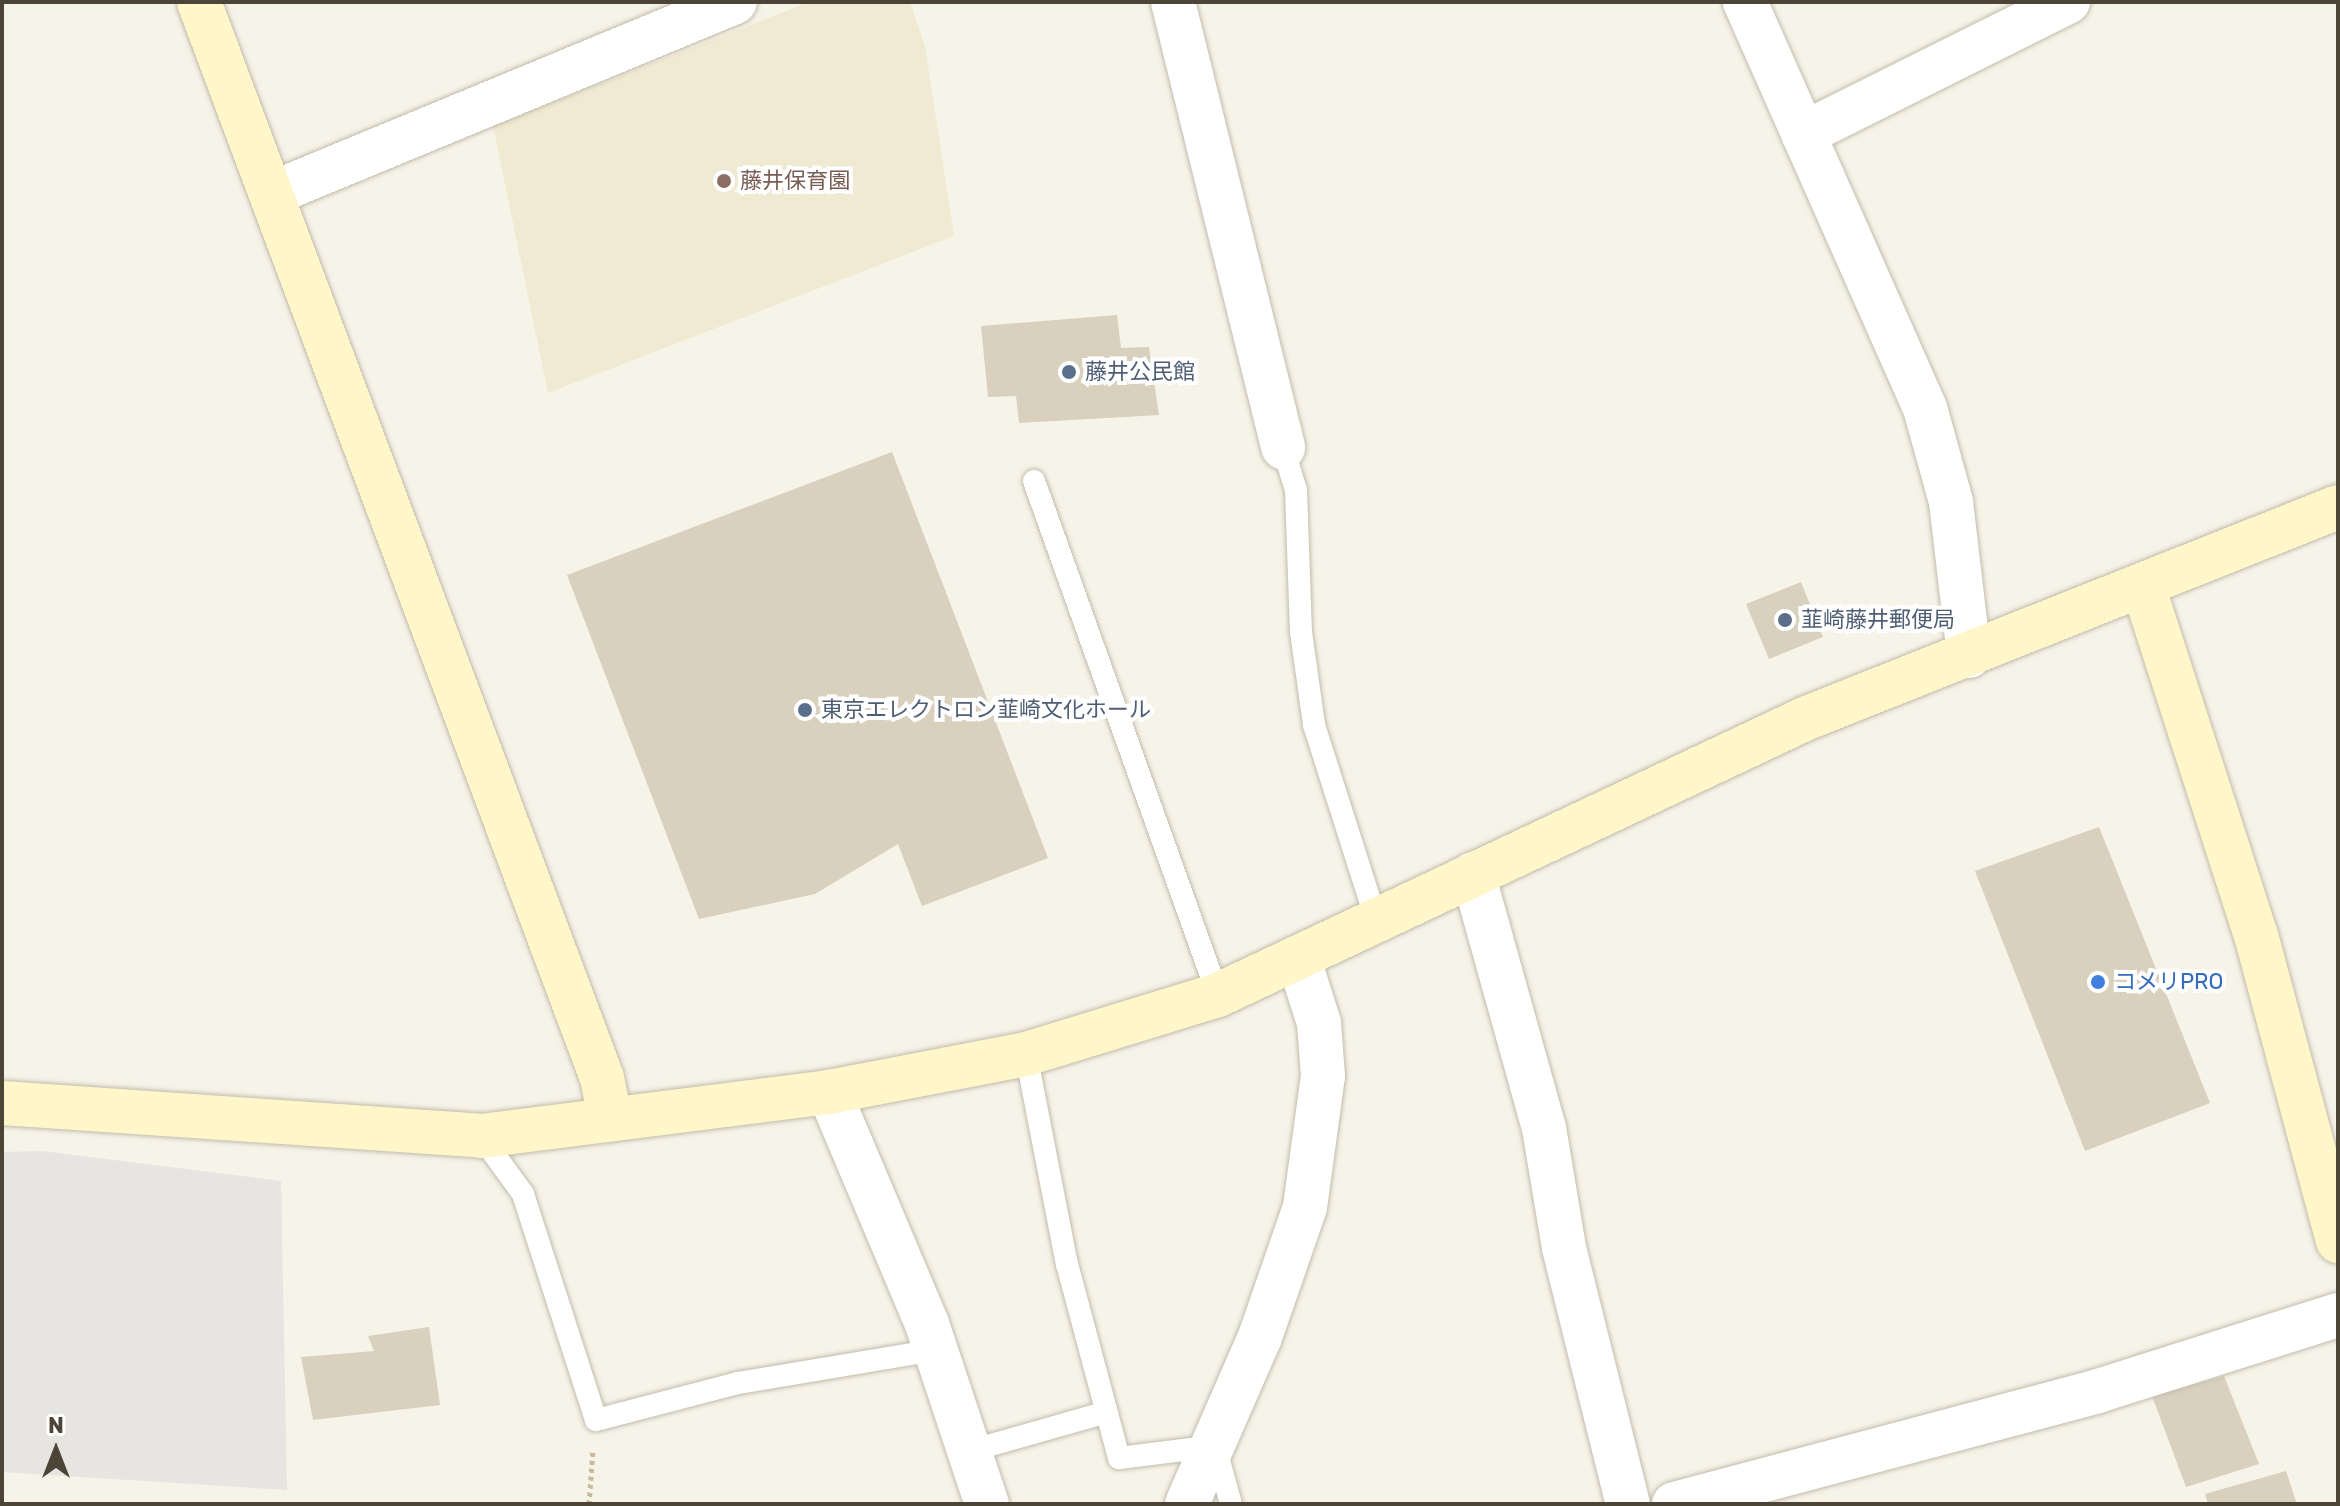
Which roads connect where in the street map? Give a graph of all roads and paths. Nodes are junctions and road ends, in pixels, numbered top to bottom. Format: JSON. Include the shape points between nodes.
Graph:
{"nodes":[{"id":1,"x":199,"y":2,"type":"edge"},
{"id":2,"x":735,"y":2,"type":"edge"},
{"id":3,"x":1173,"y":2,"type":"edge"},
{"id":4,"x":1745,"y":2,"type":"edge"},
{"id":5,"x":2068,"y":2,"type":"edge"},
{"id":6,"x":1803,"y":134,"type":"junction"},
{"id":7,"x":271,"y":194,"type":"junction"},
{"id":8,"x":1283,"y":448,"type":"joint"},
{"id":9,"x":1034,"y":481,"type":"dead end"},
{"id":10,"x":2338,"y":507,"type":"edge"},
{"id":11,"x":2144,"y":589,"type":"junction"},
{"id":12,"x":1969,"y":656,"type":"junction"},
{"id":13,"x":1473,"y":874,"type":"junction"},
{"id":14,"x":1376,"y":919,"type":"junction"},
{"id":15,"x":1298,"y":957,"type":"junction"},
{"id":16,"x":1218,"y":995,"type":"junction"},
{"id":17,"x":1026,"y":1054,"type":"junction"},
{"id":18,"x":829,"y":1092,"type":"junction"},
{"id":19,"x":2,"y":1103,"type":"edge"},
{"id":20,"x":610,"y":1118,"type":"junction"},
{"id":21,"x":481,"y":1136,"type":"junction"},
{"id":22,"x":2338,"y":1241,"type":"edge"},
{"id":23,"x":2338,"y":1315,"type":"edge"},
{"id":24,"x":936,"y":1350,"type":"junction"},
{"id":25,"x":1107,"y":1412,"type":"junction"},
{"id":26,"x":596,"y":1420,"type":"junction"},
{"id":27,"x":1215,"y":1446,"type":"junction"},
{"id":28,"x":970,"y":1451,"type":"junction"},
{"id":29,"x":589,"y":1504,"type":"edge"},
{"id":30,"x":987,"y":1504,"type":"edge"},
{"id":31,"x":1187,"y":1504,"type":"edge"},
{"id":32,"x":1231,"y":1504,"type":"edge"},
{"id":33,"x":1628,"y":1504,"type":"edge"},
{"id":34,"x":1674,"y":1504,"type":"edge"}],
"edges":[{"from":1,"to":7,"type":"street"},
{"from":2,"to":7,"type":"street"},
{"from":3,"to":8,"type":"street"},
{"from":4,"to":6,"type":"street"},
{"from":5,"to":6,"type":"street"},
{"from":6,"to":12,"type":"street","via":[[1925,408],[1951,502]]},
{"from":7,"to":20,"type":"street","via":[[602,1078]]},
{"from":8,"to":14,"type":"lane","via":[[1296,490],[1301,632],[1314,725]]},
{"from":9,"to":16,"type":"lane"},
{"from":10,"to":11,"type":"street"},
{"from":11,"to":12,"type":"street"},
{"from":11,"to":22,"type":"street","via":[[2256,935]]},
{"from":12,"to":13,"type":"street","via":[[1807,718]]},
{"from":13,"to":14,"type":"street"},
{"from":13,"to":33,"type":"street","via":[[1544,1128],[1564,1248]]},
{"from":14,"to":15,"type":"street"},
{"from":15,"to":16,"type":"street"},
{"from":15,"to":27,"type":"street","via":[[1319,1023],[1323,1076],[1305,1207]]},
{"from":16,"to":17,"type":"street"},
{"from":17,"to":18,"type":"street"},
{"from":17,"to":25,"type":"lane","via":[[1067,1264]]},
{"from":18,"to":20,"type":"street"},
{"from":18,"to":24,"type":"street"},
{"from":19,"to":21,"type":"street"},
{"from":20,"to":21,"type":"street"},
{"from":21,"to":26,"type":"lane","via":[[523,1194]]},
{"from":23,"to":34,"type":"street","via":[[2098,1391]]},
{"from":24,"to":26,"type":"lane","via":[[738,1383]]},
{"from":24,"to":28,"type":"street"},
{"from":25,"to":27,"type":"lane","via":[[1119,1458]]},
{"from":25,"to":28,"type":"lane"},
{"from":26,"to":29,"type":"path"},
{"from":27,"to":31,"type":"street"},
{"from":27,"to":32,"type":"lane"},
{"from":28,"to":30,"type":"street"}]}
